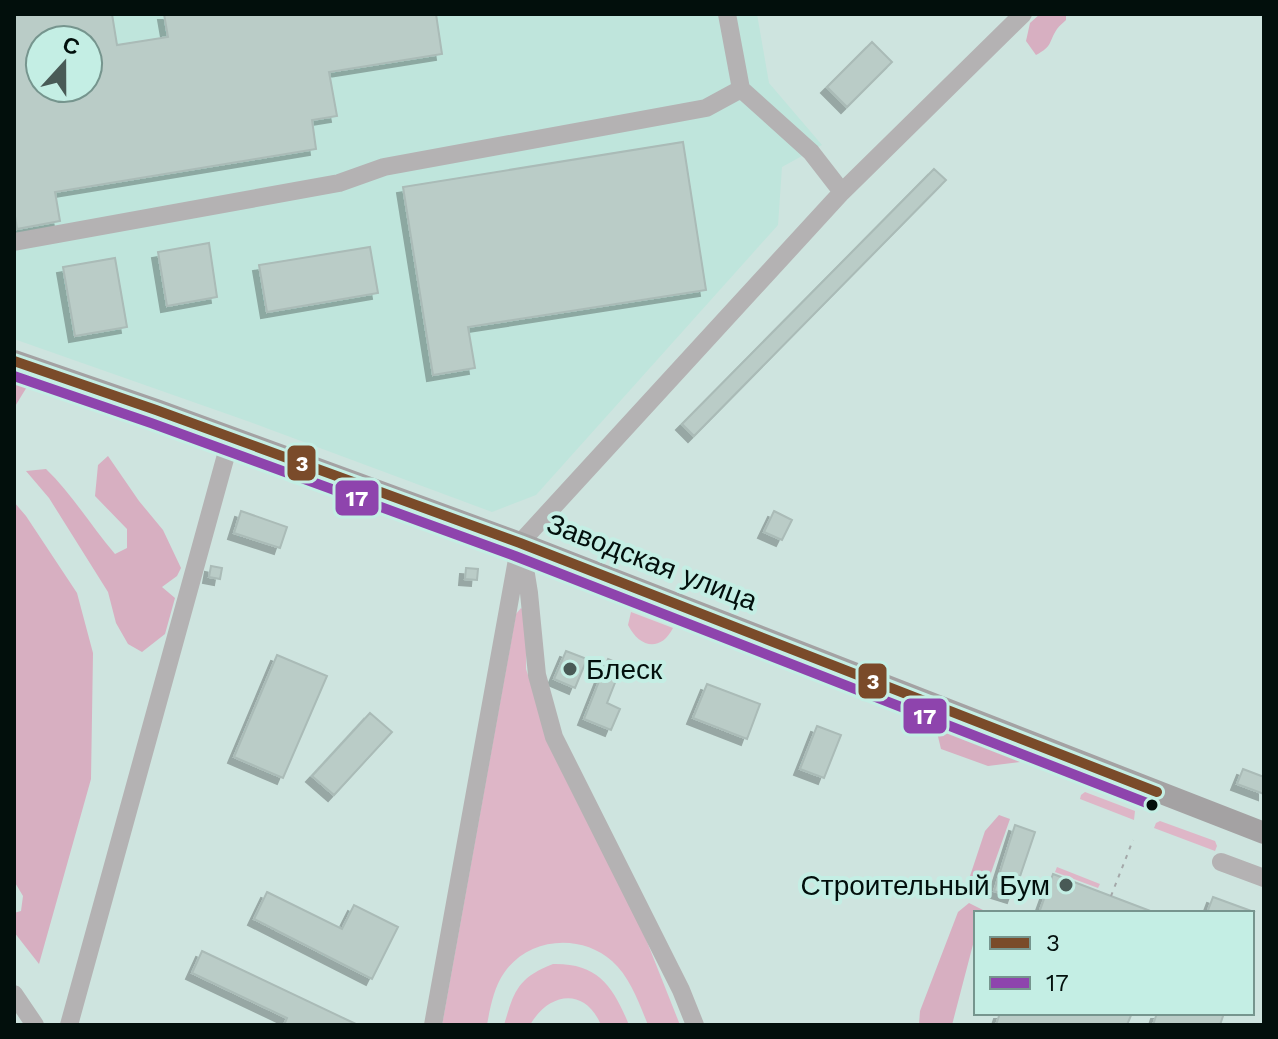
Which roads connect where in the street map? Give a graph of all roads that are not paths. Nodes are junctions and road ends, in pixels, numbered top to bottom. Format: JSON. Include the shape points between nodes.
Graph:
{"nodes":[{"id":1,"x":727,"y":14,"type":"edge"},
{"id":2,"x":1023,"y":14,"type":"edge"},
{"id":3,"x":741,"y":89,"type":"junction"},
{"id":4,"x":842,"y":192,"type":"junction"},
{"id":5,"x":14,"y":242,"type":"edge"},
{"id":6,"x":14,"y":361,"type":"edge"},
{"id":7,"x":231,"y":437,"type":"junction"},
{"id":8,"x":520,"y":543,"type":"junction"},
{"id":9,"x":1264,"y":833,"type":"edge"},
{"id":10,"x":1221,"y":862,"type":"dead end"},
{"id":11,"x":1264,"y":878,"type":"edge"},
{"id":12,"x":14,"y":994,"type":"edge"},
{"id":13,"x":35,"y":1025,"type":"edge"},
{"id":14,"x":69,"y":1025,"type":"edge"},
{"id":15,"x":433,"y":1025,"type":"edge"},
{"id":16,"x":695,"y":1025,"type":"edge"}],
"edges":[{"from":1,"to":3,"type":"street"},
{"from":2,"to":4,"type":"street"},
{"from":3,"to":4,"type":"street","via":[[811,152]]},
{"from":3,"to":5,"type":"street","via":[[706,108]]},
{"from":4,"to":8,"type":"street"},
{"from":6,"to":7,"type":"main road","name":"Заводская улица"},
{"from":7,"to":8,"type":"main road","name":"Заводская улица"},
{"from":7,"to":14,"type":"street"},
{"from":8,"to":9,"type":"main road","name":"Заводская улица"},
{"from":8,"to":15,"type":"street"},
{"from":8,"to":16,"type":"street","via":[[537,675],[554,737]]},
{"from":10,"to":11,"type":"street"},
{"from":12,"to":13,"type":"street"}]}
